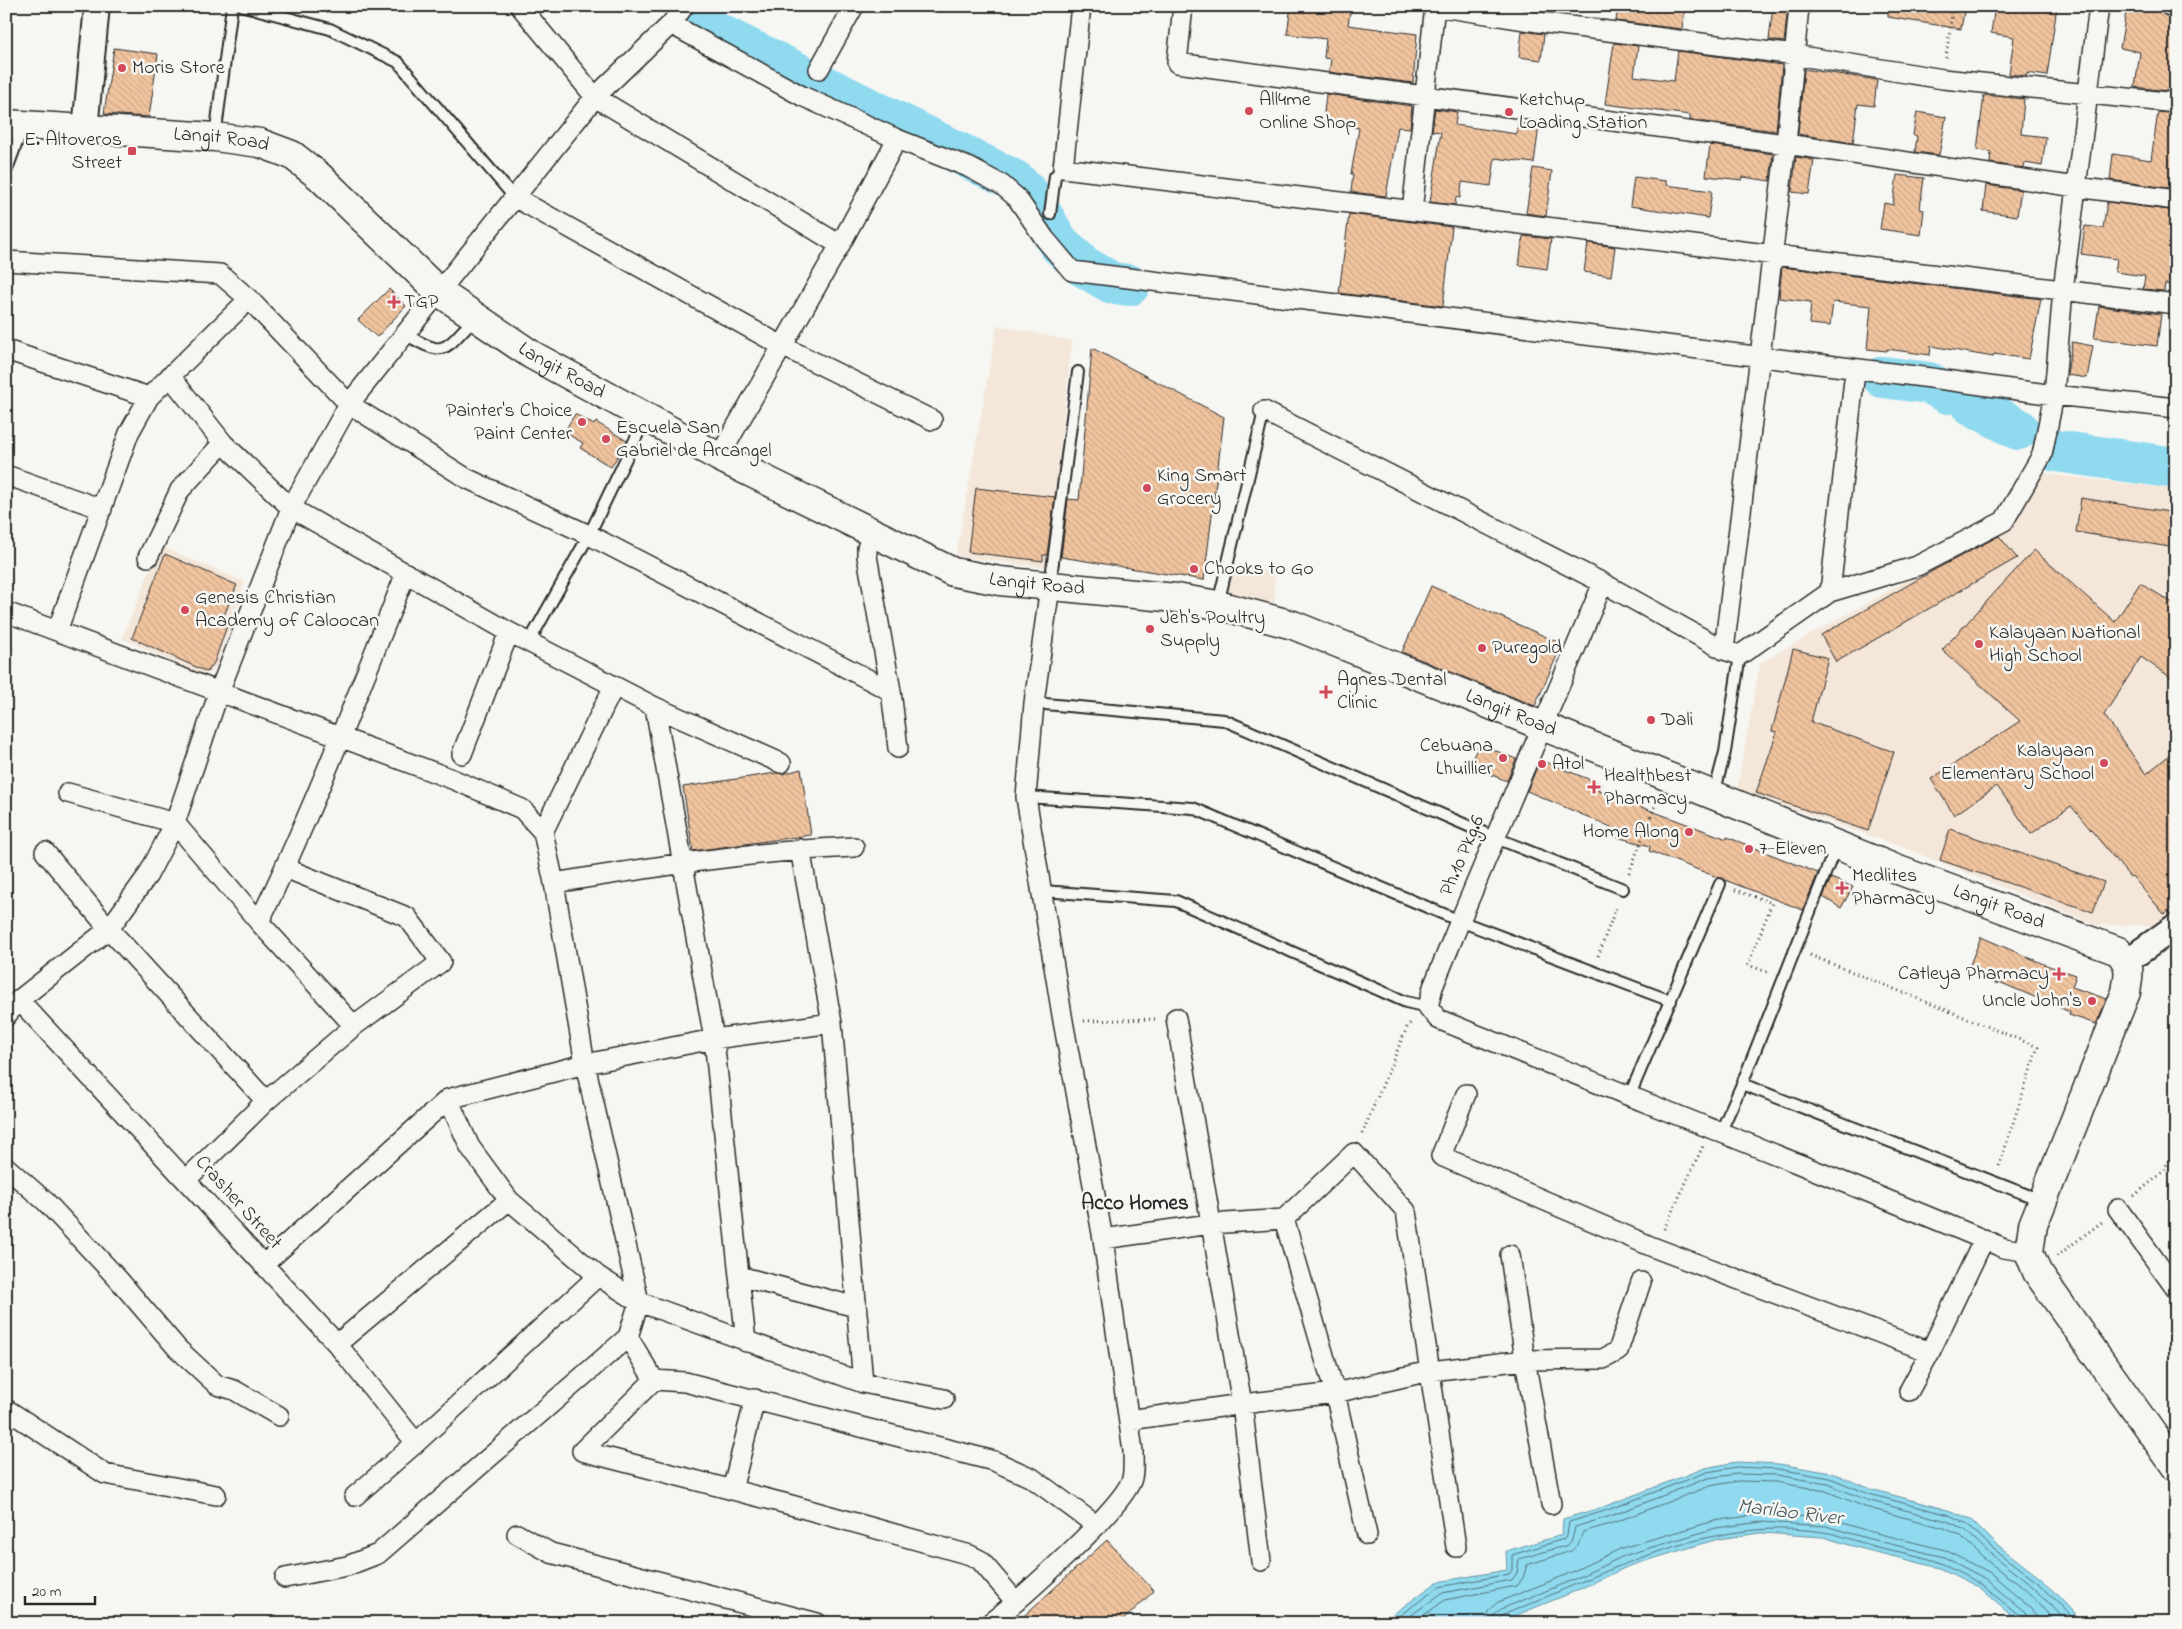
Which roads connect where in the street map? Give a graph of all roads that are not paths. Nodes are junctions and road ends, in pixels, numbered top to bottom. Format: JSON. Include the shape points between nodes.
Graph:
{"nodes":[{"id":1,"x":97,"y":6,"type":"edge"},
{"id":2,"x":232,"y":6,"type":"edge"},
{"id":3,"x":244,"y":6,"type":"edge"},
{"id":4,"x":520,"y":6,"type":"edge"},
{"id":5,"x":684,"y":6,"type":"edge"},
{"id":6,"x":854,"y":6,"type":"edge"},
{"id":7,"x":1081,"y":6,"type":"edge"},
{"id":8,"x":1183,"y":6,"type":"edge"},
{"id":9,"x":1435,"y":6,"type":"edge"},
{"id":10,"x":1799,"y":6,"type":"edge"},
{"id":11,"x":2099,"y":6,"type":"edge"},
{"id":12,"x":2170,"y":6,"type":"edge"},
{"id":13,"x":2176,"y":7,"type":"edge"},
{"id":14,"x":1539,"y":14,"type":"edge"},
{"id":15,"x":671,"y":24,"type":"junction"},
{"id":16,"x":1795,"y":55,"type":"junction"},
{"id":17,"x":819,"y":69,"type":"dead end"},
{"id":18,"x":2088,"y":93,"type":"junction"},
{"id":19,"x":1425,"y":96,"type":"junction"},
{"id":20,"x":595,"y":97,"type":"junction"},
{"id":21,"x":2176,"y":103,"type":"edge"},
{"id":22,"x":15,"y":125,"type":"edge"},
{"id":23,"x":85,"y":129,"type":"junction"},
{"id":24,"x":214,"y":137,"type":"junction"},
{"id":25,"x":897,"y":140,"type":"junction"},
{"id":26,"x":1786,"y":144,"type":"junction"},
{"id":27,"x":1062,"y":168,"type":"junction"},
{"id":28,"x":6,"y":172,"type":"edge"},
{"id":29,"x":2076,"y":187,"type":"junction"},
{"id":30,"x":514,"y":197,"type":"junction"},
{"id":31,"x":2176,"y":200,"type":"edge"},
{"id":32,"x":1412,"y":211,"type":"junction"},
{"id":33,"x":1050,"y":214,"type":"dead end"},
{"id":34,"x":840,"y":245,"type":"junction"},
{"id":35,"x":1773,"y":254,"type":"junction"},
{"id":36,"x":6,"y":260,"type":"edge"},
{"id":37,"x":2063,"y":290,"type":"junction"},
{"id":38,"x":439,"y":292,"type":"junction"},
{"id":39,"x":249,"y":299,"type":"junction"},
{"id":40,"x":2176,"y":304,"type":"edge"},
{"id":41,"x":475,"y":318,"type":"junction"},
{"id":42,"x":405,"y":334,"type":"junction"},
{"id":43,"x":782,"y":346,"type":"junction"},
{"id":44,"x":6,"y":350,"type":"edge"},
{"id":45,"x":1759,"y":356,"type":"junction"},
{"id":46,"x":1078,"y":372,"type":"dead end"},
{"id":47,"x":170,"y":376,"type":"junction"},
{"id":48,"x":1854,"y":380,"type":"dead end"},
{"id":49,"x":2054,"y":395,"type":"junction"},
{"id":50,"x":149,"y":397,"type":"junction"},
{"id":51,"x":348,"y":404,"type":"junction"},
{"id":52,"x":2176,"y":408,"type":"edge"},
{"id":53,"x":1264,"y":411,"type":"joint"},
{"id":54,"x":646,"y":417,"type":"junction"},
{"id":55,"x":932,"y":420,"type":"dead end"},
{"id":56,"x":222,"y":443,"type":"junction"},
{"id":57,"x":719,"y":457,"type":"junction"},
{"id":58,"x":6,"y":475,"type":"edge"},
{"id":59,"x":291,"y":508,"type":"junction"},
{"id":60,"x":102,"y":509,"type":"junction"},
{"id":61,"x":873,"y":533,"type":"junction"},
{"id":62,"x":589,"y":534,"type":"junction"},
{"id":63,"x":148,"y":557,"type":"dead end"},
{"id":64,"x":406,"y":573,"type":"junction"},
{"id":65,"x":1603,"y":583,"type":"junction"},
{"id":66,"x":1050,"y":586,"type":"junction"},
{"id":67,"x":1830,"y":592,"type":"junction"},
{"id":68,"x":1218,"y":605,"type":"junction"},
{"id":69,"x":6,"y":612,"type":"edge"},
{"id":70,"x":57,"y":631,"type":"junction"},
{"id":71,"x":509,"y":632,"type":"junction"},
{"id":72,"x":529,"y":642,"type":"junction"},
{"id":73,"x":1732,"y":652,"type":"junction"},
{"id":74,"x":614,"y":686,"type":"junction"},
{"id":75,"x":891,"y":691,"type":"junction"},
{"id":76,"x":219,"y":692,"type":"junction"},
{"id":77,"x":1034,"y":703,"type":"junction"},
{"id":78,"x":655,"y":707,"type":"junction"},
{"id":79,"x":1542,"y":725,"type":"junction"},
{"id":80,"x":341,"y":737,"type":"junction"},
{"id":81,"x":898,"y":748,"type":"dead end"},
{"id":82,"x":462,"y":754,"type":"dead end"},
{"id":83,"x":781,"y":763,"type":"dead end"},
{"id":84,"x":68,"y":793,"type":"dead end"},
{"id":85,"x":1714,"y":795,"type":"junction"},
{"id":86,"x":1026,"y":796,"type":"junction"},
{"id":87,"x":175,"y":823,"type":"junction"},
{"id":88,"x":543,"y":832,"type":"junction"},
{"id":89,"x":1496,"y":838,"type":"junction"},
{"id":90,"x":1836,"y":845,"type":"junction"},
{"id":91,"x":854,"y":846,"type":"dead end"},
{"id":92,"x":800,"y":849,"type":"junction"},
{"id":93,"x":45,"y":852,"type":"dead end"},
{"id":94,"x":682,"y":862,"type":"junction"},
{"id":95,"x":286,"y":868,"type":"junction"},
{"id":96,"x":554,"y":883,"type":"junction"},
{"id":97,"x":1720,"y":884,"type":"road end"},
{"id":98,"x":1623,"y":889,"type":"road end"},
{"id":99,"x":1043,"y":891,"type":"junction"},
{"id":100,"x":1460,"y":920,"type":"junction"},
{"id":101,"x":259,"y":922,"type":"junction"},
{"id":102,"x":2176,"y":926,"type":"edge"},
{"id":103,"x":109,"y":929,"type":"junction"},
{"id":104,"x":2127,"y":961,"type":"junction"},
{"id":105,"x":20,"y":1000,"type":"junction"},
{"id":106,"x":1670,"y":1001,"type":"junction"},
{"id":107,"x":1428,"y":1007,"type":"junction"},
{"id":108,"x":6,"y":1016,"type":"edge"},
{"id":109,"x":1176,"y":1018,"type":"road end"},
{"id":110,"x":832,"y":1023,"type":"junction"},
{"id":111,"x":354,"y":1026,"type":"junction"},
{"id":112,"x":714,"y":1039,"type":"junction"},
{"id":113,"x":585,"y":1064,"type":"junction"},
{"id":114,"x":1742,"y":1084,"type":"junction"},
{"id":115,"x":1466,"y":1094,"type":"dead end"},
{"id":116,"x":1628,"y":1097,"type":"junction"},
{"id":117,"x":448,"y":1099,"type":"junction"},
{"id":118,"x":266,"y":1101,"type":"junction"},
{"id":119,"x":1716,"y":1130,"type":"junction"},
{"id":120,"x":6,"y":1166,"type":"edge"},
{"id":121,"x":186,"y":1180,"type":"junction"},
{"id":122,"x":509,"y":1200,"type":"junction"},
{"id":123,"x":2044,"y":1201,"type":"junction"},
{"id":124,"x":2118,"y":1209,"type":"dead end"},
{"id":125,"x":1284,"y":1218,"type":"junction"},
{"id":126,"x":1210,"y":1224,"type":"junction"},
{"id":127,"x":1103,"y":1239,"type":"junction"},
{"id":128,"x":1984,"y":1239,"type":"junction"},
{"id":129,"x":2029,"y":1252,"type":"junction"},
{"id":130,"x":1510,"y":1254,"type":"dead end"},
{"id":131,"x":263,"y":1265,"type":"junction"},
{"id":132,"x":598,"y":1276,"type":"junction"},
{"id":133,"x":739,"y":1276,"type":"junction"},
{"id":134,"x":1641,"y":1282,"type":"dead end"},
{"id":135,"x":2176,"y":1290,"type":"edge"},
{"id":136,"x":639,"y":1302,"type":"junction"},
{"id":137,"x":856,"y":1308,"type":"junction"},
{"id":138,"x":628,"y":1337,"type":"junction"},
{"id":139,"x":746,"y":1342,"type":"junction"},
{"id":140,"x":337,"y":1344,"type":"junction"},
{"id":141,"x":1930,"y":1352,"type":"junction"},
{"id":142,"x":1525,"y":1360,"type":"junction"},
{"id":143,"x":1430,"y":1371,"type":"junction"},
{"id":144,"x":654,"y":1380,"type":"junction"},
{"id":145,"x":862,"y":1383,"type":"junction"},
{"id":146,"x":1909,"y":1391,"type":"dead end"},
{"id":147,"x":1336,"y":1394,"type":"junction"},
{"id":148,"x":755,"y":1399,"type":"junction"},
{"id":149,"x":944,"y":1399,"type":"dead end"},
{"id":150,"x":1242,"y":1404,"type":"junction"},
{"id":151,"x":6,"y":1409,"type":"edge"},
{"id":152,"x":279,"y":1416,"type":"dead end"},
{"id":153,"x":1129,"y":1420,"type":"junction"},
{"id":154,"x":416,"y":1443,"type":"junction"},
{"id":155,"x":2175,"y":1464,"type":"edge"},
{"id":156,"x":732,"y":1490,"type":"junction"},
{"id":157,"x":216,"y":1495,"type":"dead end"},
{"id":158,"x":355,"y":1496,"type":"dead end"},
{"id":159,"x":1551,"y":1504,"type":"dead end"},
{"id":160,"x":1096,"y":1525,"type":"junction"},
{"id":161,"x":516,"y":1534,"type":"dead end"},
{"id":162,"x":1367,"y":1535,"type":"dead end"},
{"id":163,"x":1456,"y":1547,"type":"dead end"},
{"id":164,"x":1261,"y":1561,"type":"dead end"},
{"id":165,"x":285,"y":1578,"type":"dead end"},
{"id":166,"x":1016,"y":1602,"type":"junction"},
{"id":167,"x":817,"y":1623,"type":"edge"},
{"id":168,"x":990,"y":1623,"type":"edge"}],
"edges":[{"from":1,"to":23,"type":"street"},
{"from":2,"to":24,"type":"lane"},
{"from":3,"to":30,"type":"lane","via":[[330,29],[398,62]]},
{"from":4,"to":20,"type":"street"},
{"from":5,"to":15,"type":"street"},
{"from":6,"to":17,"type":"street"},
{"from":7,"to":27,"type":"street"},
{"from":8,"to":19,"type":"street","via":[[1177,63]]},
{"from":9,"to":14,"type":"street"},
{"from":9,"to":19,"type":"street"},
{"from":10,"to":16,"type":"street"},
{"from":11,"to":18,"type":"street"},
{"from":12,"to":13,"type":"street"},
{"from":14,"to":16,"type":"street"},
{"from":15,"to":20,"type":"street"},
{"from":15,"to":25,"type":"street","via":[[802,96]]},
{"from":16,"to":18,"type":"street","via":[[1943,79]]},
{"from":16,"to":26,"type":"street"},
{"from":18,"to":21,"type":"street"},
{"from":18,"to":29,"type":"street"},
{"from":19,"to":26,"type":"street"},
{"from":19,"to":32,"type":"street"},
{"from":20,"to":30,"type":"street"},
{"from":20,"to":34,"type":"street"},
{"from":22,"to":23,"type":"main road","name":"Langit Road"},
{"from":22,"to":28,"type":"lane"},
{"from":23,"to":24,"type":"main road","name":"Langit Road"},
{"from":24,"to":38,"type":"main road","name":"Langit Road","via":[[260,143],[292,155],[319,176]]},
{"from":25,"to":34,"type":"street"},
{"from":25,"to":45,"type":"street","via":[[968,167],[1002,185],[1017,198],[1072,271]]},
{"from":26,"to":29,"type":"street"},
{"from":26,"to":35,"type":"street"},
{"from":27,"to":32,"type":"street"},
{"from":27,"to":33,"type":"lane","via":[[1056,176]]},
{"from":29,"to":31,"type":"street"},
{"from":29,"to":37,"type":"street"},
{"from":30,"to":38,"type":"street"},
{"from":30,"to":43,"type":"street"},
{"from":32,"to":35,"type":"street"},
{"from":34,"to":43,"type":"street"},
{"from":35,"to":37,"type":"street"},
{"from":35,"to":45,"type":"street"},
{"from":36,"to":39,"type":"street","via":[[220,274]]},
{"from":37,"to":40,"type":"street"},
{"from":37,"to":49,"type":"street"},
{"from":38,"to":41,"type":"main road","name":"Langit Road"},
{"from":38,"to":42,"type":"street"},
{"from":39,"to":47,"type":"street"},
{"from":39,"to":51,"type":"street"},
{"from":41,"to":42,"type":"lane","via":[[446,348],[428,348]]},
{"from":41,"to":54,"type":"main road","name":"Langit Road","via":[[532,354]]},
{"from":42,"to":51,"type":"street"},
{"from":43,"to":55,"type":"street"},
{"from":43,"to":57,"type":"street"},
{"from":44,"to":50,"type":"street"},
{"from":45,"to":49,"type":"street"},
{"from":45,"to":73,"type":"street"},
{"from":46,"to":66,"type":"lane"},
{"from":47,"to":50,"type":"street"},
{"from":47,"to":56,"type":"street"},
{"from":48,"to":67,"type":"street"},
{"from":49,"to":52,"type":"street"},
{"from":49,"to":67,"type":"street","via":[[2042,455],[2004,521],[1917,566]]},
{"from":50,"to":60,"type":"street","via":[[129,433]]},
{"from":51,"to":59,"type":"street"},
{"from":51,"to":62,"type":"street","via":[[466,478]]},
{"from":53,"to":65,"type":"street"},
{"from":53,"to":68,"type":"lane"},
{"from":54,"to":57,"type":"main road","name":"Langit Road"},
{"from":54,"to":62,"type":"lane"},
{"from":56,"to":59,"type":"street"},
{"from":56,"to":63,"type":"street","via":[[180,490]]},
{"from":57,"to":61,"type":"main road","name":"Langit Road"},
{"from":58,"to":60,"type":"street"},
{"from":59,"to":64,"type":"street"},
{"from":59,"to":76,"type":"street"},
{"from":60,"to":70,"type":"street"},
{"from":61,"to":66,"type":"main road","name":"Langit Road","via":[[953,572]]},
{"from":61,"to":75,"type":"street","via":[[867,556]]},
{"from":62,"to":72,"type":"lane"},
{"from":62,"to":75,"type":"street"},
{"from":64,"to":71,"type":"street"},
{"from":64,"to":80,"type":"street"},
{"from":65,"to":73,"type":"street"},
{"from":65,"to":79,"type":"street","name":"Ph.10 Pkg.6"},
{"from":66,"to":68,"type":"main road","name":"Langit Road"},
{"from":66,"to":77,"type":"street"},
{"from":67,"to":73,"type":"street"},
{"from":68,"to":79,"type":"main road","name":"Langit Road","via":[[1293,624]]},
{"from":69,"to":70,"type":"street"},
{"from":70,"to":76,"type":"street"},
{"from":71,"to":72,"type":"street"},
{"from":71,"to":82,"type":"street"},
{"from":72,"to":74,"type":"street"},
{"from":73,"to":85,"type":"lane","via":[[1725,752]]},
{"from":74,"to":78,"type":"street"},
{"from":74,"to":88,"type":"street"},
{"from":75,"to":81,"type":"street"},
{"from":76,"to":80,"type":"street"},
{"from":76,"to":87,"type":"street"},
{"from":77,"to":86,"type":"street"},
{"from":77,"to":89,"type":"lane","via":[[1224,720]]},
{"from":78,"to":83,"type":"street"},
{"from":78,"to":94,"type":"street"},
{"from":79,"to":85,"type":"main road","name":"Langit Road"},
{"from":79,"to":89,"type":"street","name":"Ph.10 Pkg.6"},
{"from":80,"to":88,"type":"street","via":[[522,809]]},
{"from":80,"to":95,"type":"street"},
{"from":84,"to":87,"type":"street"},
{"from":85,"to":90,"type":"main road","name":"Langit Road"},
{"from":86,"to":99,"type":"street"},
{"from":86,"to":100,"type":"lane","via":[[1193,808]]},
{"from":87,"to":101,"type":"street"},
{"from":87,"to":103,"type":"street","via":[[148,875]]},
{"from":88,"to":96,"type":"street"},
{"from":89,"to":98,"type":"lane"},
{"from":89,"to":100,"type":"street","name":"Ph.10 Pkg.6"},
{"from":90,"to":104,"type":"main road","name":"Langit Road","via":[[2105,945],[2118,951]]},
{"from":90,"to":114,"type":"lane"},
{"from":91,"to":92,"type":"street"},
{"from":92,"to":94,"type":"street"},
{"from":92,"to":110,"type":"street"},
{"from":93,"to":103,"type":"street"},
{"from":94,"to":96,"type":"street"},
{"from":94,"to":112,"type":"street"},
{"from":95,"to":101,"type":"street"},
{"from":95,"to":111,"type":"street","via":[[408,918],[441,962]]},
{"from":96,"to":113,"type":"street"},
{"from":97,"to":106,"type":"lane"},
{"from":99,"to":107,"type":"lane","via":[[1176,901],[1406,1002]]},
{"from":99,"to":127,"type":"street"},
{"from":100,"to":106,"type":"lane"},
{"from":100,"to":107,"type":"street","name":"Ph.10 Pkg.6"},
{"from":101,"to":111,"type":"street"},
{"from":102,"to":104,"type":"street"},
{"from":103,"to":105,"type":"street"},
{"from":103,"to":118,"type":"street"},
{"from":104,"to":123,"type":"main road","via":[[2126,992]]},
{"from":105,"to":108,"type":"street"},
{"from":105,"to":121,"type":"street","name":"Crasher Street"},
{"from":106,"to":116,"type":"lane"},
{"from":107,"to":116,"type":"street","via":[[1438,1019]]},
{"from":109,"to":126,"type":"street"},
{"from":110,"to":112,"type":"street"},
{"from":110,"to":137,"type":"street"},
{"from":111,"to":118,"type":"street"},
{"from":112,"to":113,"type":"street"},
{"from":112,"to":133,"type":"street"},
{"from":113,"to":117,"type":"street"},
{"from":113,"to":136,"type":"street"},
{"from":114,"to":119,"type":"lane"},
{"from":114,"to":123,"type":"lane"},
{"from":115,"to":141,"type":"street","via":[[1441,1156],[1655,1248]]},
{"from":116,"to":119,"type":"street"},
{"from":117,"to":122,"type":"street","via":[[470,1147]]},
{"from":117,"to":131,"type":"street"},
{"from":118,"to":121,"type":"street"},
{"from":119,"to":128,"type":"street"},
{"from":120,"to":152,"type":"street","via":[[46,1202],[177,1348],[217,1385],[234,1390]]},
{"from":121,"to":131,"type":"street","name":"Crasher Street"},
{"from":122,"to":132,"type":"street"},
{"from":122,"to":140,"type":"street"},
{"from":123,"to":129,"type":"main road","via":[[2033,1225]]},
{"from":124,"to":135,"type":"street"},
{"from":125,"to":126,"type":"street"},
{"from":125,"to":143,"type":"street","via":[[1354,1153],[1406,1211]]},
{"from":125,"to":147,"type":"street"},
{"from":126,"to":127,"type":"street"},
{"from":126,"to":150,"type":"street"},
{"from":127,"to":153,"type":"street"},
{"from":128,"to":129,"type":"street","via":[[2016,1251]]},
{"from":128,"to":141,"type":"street"},
{"from":129,"to":155,"type":"main road","via":[[2037,1272]]},
{"from":130,"to":142,"type":"street"},
{"from":131,"to":140,"type":"street","name":"Crasher Street"},
{"from":132,"to":136,"type":"street"},
{"from":132,"to":154,"type":"street"},
{"from":133,"to":137,"type":"street"},
{"from":133,"to":139,"type":"street"},
{"from":134,"to":142,"type":"street","via":[[1618,1351],[1603,1359]]},
{"from":136,"to":138,"type":"street"},
{"from":136,"to":139,"type":"street"},
{"from":137,"to":145,"type":"street"},
{"from":138,"to":144,"type":"street"},
{"from":138,"to":165,"type":"street","via":[[378,1554],[347,1566]]},
{"from":139,"to":145,"type":"street"},
{"from":140,"to":154,"type":"street","name":"Crasher Street"},
{"from":141,"to":146,"type":"street"},
{"from":142,"to":143,"type":"street"},
{"from":142,"to":159,"type":"street"},
{"from":143,"to":147,"type":"street"},
{"from":143,"to":163,"type":"street"},
{"from":144,"to":148,"type":"street","via":[[686,1382]]},
{"from":144,"to":156,"type":"street","via":[[582,1451]]},
{"from":145,"to":149,"type":"street"},
{"from":147,"to":150,"type":"street"},
{"from":147,"to":162,"type":"street"},
{"from":148,"to":156,"type":"street"},
{"from":148,"to":160,"type":"street","via":[[994,1461],[1032,1478]]},
{"from":150,"to":153,"type":"street"},
{"from":150,"to":164,"type":"street"},
{"from":151,"to":157,"type":"street","via":[[105,1474]]},
{"from":153,"to":160,"type":"street","via":[[1132,1479],[1119,1502]]},
{"from":154,"to":158,"type":"street"},
{"from":156,"to":166,"type":"street","via":[[970,1554],[980,1560]]},
{"from":160,"to":166,"type":"street"},
{"from":161,"to":167,"type":"street","via":[[551,1554]]},
{"from":166,"to":168,"type":"street"}]}
